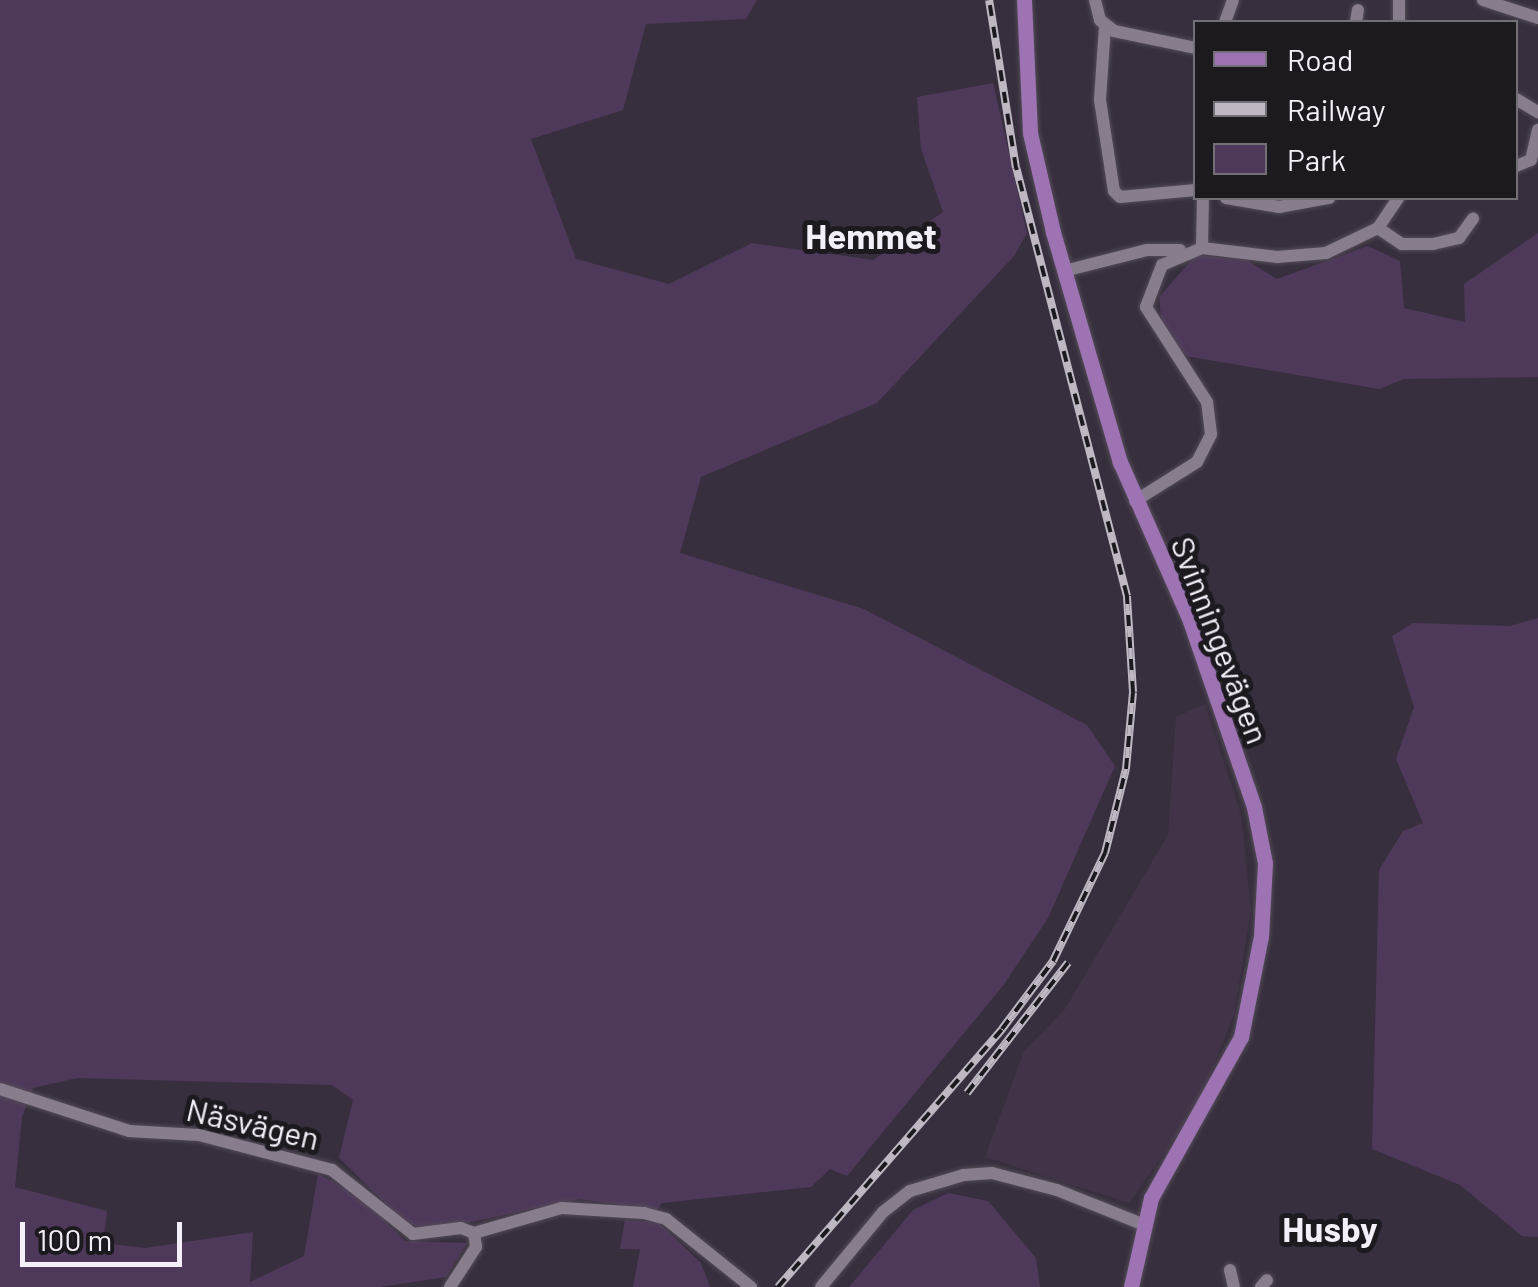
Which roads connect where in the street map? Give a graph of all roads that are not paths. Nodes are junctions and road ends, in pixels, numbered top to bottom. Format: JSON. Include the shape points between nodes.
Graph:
{"nodes":[{"id":1,"x":1024,"y":0,"type":"edge"},
{"id":2,"x":1095,"y":0,"type":"edge"},
{"id":3,"x":1483,"y":0,"type":"edge"},
{"id":4,"x":1538,"y":18,"type":"edge"},
{"id":5,"x":1105,"y":26,"type":"junction"},
{"id":6,"x":1193,"y":47,"type":"edge"},
{"id":7,"x":1538,"y":130,"type":"edge"},
{"id":8,"x":1534,"y":161,"type":"edge"},
{"id":9,"x":1193,"y":190,"type":"edge"},
{"id":10,"x":1203,"y":200,"type":"edge"},
{"id":11,"x":1238,"y":200,"type":"edge"},
{"id":12,"x":1318,"y":200,"type":"edge"},
{"id":13,"x":1397,"y":200,"type":"edge"},
{"id":14,"x":1473,"y":219,"type":"dead end"},
{"id":15,"x":1378,"y":228,"type":"junction"},
{"id":16,"x":1195,"y":249,"type":"junction"},
{"id":17,"x":1064,"y":271,"type":"junction"},
{"id":18,"x":1135,"y":501,"type":"junction"},
{"id":19,"x":0,"y":1089,"type":"edge"},
{"id":20,"x":1142,"y":1224,"type":"junction"},
{"id":21,"x":474,"y":1233,"type":"junction"},
{"id":22,"x":1230,"y":1270,"type":"dead end"},
{"id":23,"x":450,"y":1287,"type":"edge"},
{"id":24,"x":752,"y":1287,"type":"edge"},
{"id":25,"x":821,"y":1287,"type":"edge"},
{"id":26,"x":1131,"y":1287,"type":"edge"},
{"id":27,"x":1234,"y":1287,"type":"edge"}],
"edges":[{"from":1,"to":17,"type":"main road","name":"Svinningevägen","via":[[1030,133]]},
{"from":2,"to":5,"type":"street"},
{"from":3,"to":4,"type":"street"},
{"from":5,"to":6,"type":"street"},
{"from":5,"to":9,"type":"street","via":[[1100,100],[1114,191],[1120,196]]},
{"from":7,"to":8,"type":"street"},
{"from":10,"to":16,"type":"street"},
{"from":11,"to":12,"type":"street","via":[[1279,207]]},
{"from":13,"to":15,"type":"street"},
{"from":14,"to":15,"type":"street","via":[[1459,238],[1433,244],[1402,244]]},
{"from":15,"to":16,"type":"street","via":[[1304,256]]},
{"from":16,"to":17,"type":"street","via":[[1147,250]]},
{"from":16,"to":18,"type":"street","via":[[1153,278],[1146,308],[1207,402],[1210,444],[1197,462]]},
{"from":17,"to":18,"type":"main road","name":"Svinningevägen"},
{"from":18,"to":20,"type":"main road","name":"Svinningevägen","via":[[1190,621],[1236,752],[1266,876],[1241,1037]]},
{"from":19,"to":21,"type":"street","name":"Näsvägen","via":[[129,1131],[199,1135],[332,1170],[413,1234],[460,1228]]},
{"from":20,"to":25,"type":"street","via":[[1057,1190],[992,1174],[964,1175],[910,1191],[883,1212]]},
{"from":20,"to":26,"type":"main road","name":"Svinningevägen"},
{"from":21,"to":23,"type":"street","via":[[476,1247]]},
{"from":21,"to":24,"type":"street","name":"Näsvägen","via":[[562,1208],[644,1213],[666,1219]]},
{"from":22,"to":27,"type":"street"}]}
